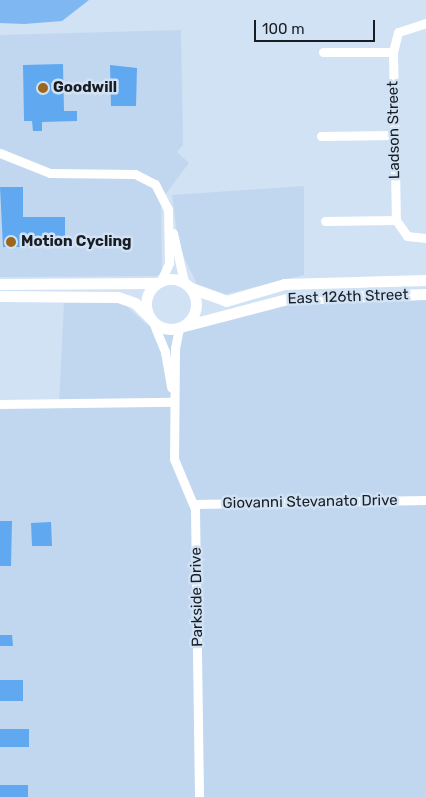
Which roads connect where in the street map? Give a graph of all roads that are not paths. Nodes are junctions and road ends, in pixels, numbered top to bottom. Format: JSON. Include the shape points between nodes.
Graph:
{"nodes":[{"id":1,"x":426,"y":23,"type":"edge"},
{"id":2,"x":323,"y":52,"type":"dead end"},
{"id":3,"x":393,"y":52,"type":"junction"},
{"id":4,"x":394,"y":135,"type":"junction"},
{"id":5,"x":322,"y":136,"type":"dead end"},
{"id":6,"x":0,"y":153,"type":"edge"},
{"id":7,"x":168,"y":216,"type":"junction"},
{"id":8,"x":396,"y":220,"type":"junction"},
{"id":9,"x":324,"y":221,"type":"dead end"},
{"id":10,"x":426,"y":238,"type":"edge"},
{"id":11,"x":426,"y":280,"type":"edge"},
{"id":12,"x":159,"y":282,"type":"junction"},
{"id":13,"x":0,"y":284,"type":"edge"},
{"id":14,"x":187,"y":285,"type":"junction"},
{"id":15,"x":426,"y":294,"type":"edge"},
{"id":16,"x":0,"y":296,"type":"edge"},
{"id":17,"x":151,"y":320,"type":"junction"},
{"id":18,"x":182,"y":327,"type":"junction"},
{"id":19,"x":174,"y":402,"type":"junction"},
{"id":20,"x":0,"y":404,"type":"edge"},
{"id":21,"x":426,"y":500,"type":"edge"},
{"id":22,"x":194,"y":504,"type":"junction"},
{"id":23,"x":199,"y":797,"type":"edge"}],
"edges":[{"from":1,"to":3,"type":"street","name":"Ladson Street","via":[[398,32]]},
{"from":2,"to":3,"type":"street"},
{"from":3,"to":4,"type":"street","name":"Ladson Street"},
{"from":4,"to":5,"type":"street"},
{"from":4,"to":8,"type":"street","name":"Ladson Street"},
{"from":6,"to":7,"type":"street","via":[[50,173],[145,177],[162,191]]},
{"from":7,"to":12,"type":"street","via":[[169,263]]},
{"from":7,"to":14,"type":"street"},
{"from":8,"to":9,"type":"street"},
{"from":8,"to":10,"type":"street","via":[[407,236]]},
{"from":11,"to":14,"type":"main road","name":"East 126th Street","via":[[284,284],[226,301]]},
{"from":12,"to":13,"type":"main road"},
{"from":12,"to":14,"type":"main road"},
{"from":12,"to":17,"type":"main road","via":[[147,296]]},
{"from":14,"to":18,"type":"main road","via":[[196,309]]},
{"from":15,"to":18,"type":"main road","name":"East 126th Street","via":[[286,299]]},
{"from":16,"to":17,"type":"main road","via":[[122,298]]},
{"from":17,"to":18,"type":"main road","via":[[165,329]]},
{"from":17,"to":19,"type":"street","name":"Parkside Drive","via":[[168,360]]},
{"from":18,"to":19,"type":"street","name":"Parkside Drive"},
{"from":19,"to":20,"type":"street"},
{"from":19,"to":22,"type":"street","name":"Parkside Drive","via":[[174,460]]},
{"from":21,"to":22,"type":"street","name":"Giovanni Stevanato Drive"},
{"from":22,"to":23,"type":"street","name":"Parkside Drive"}]}
